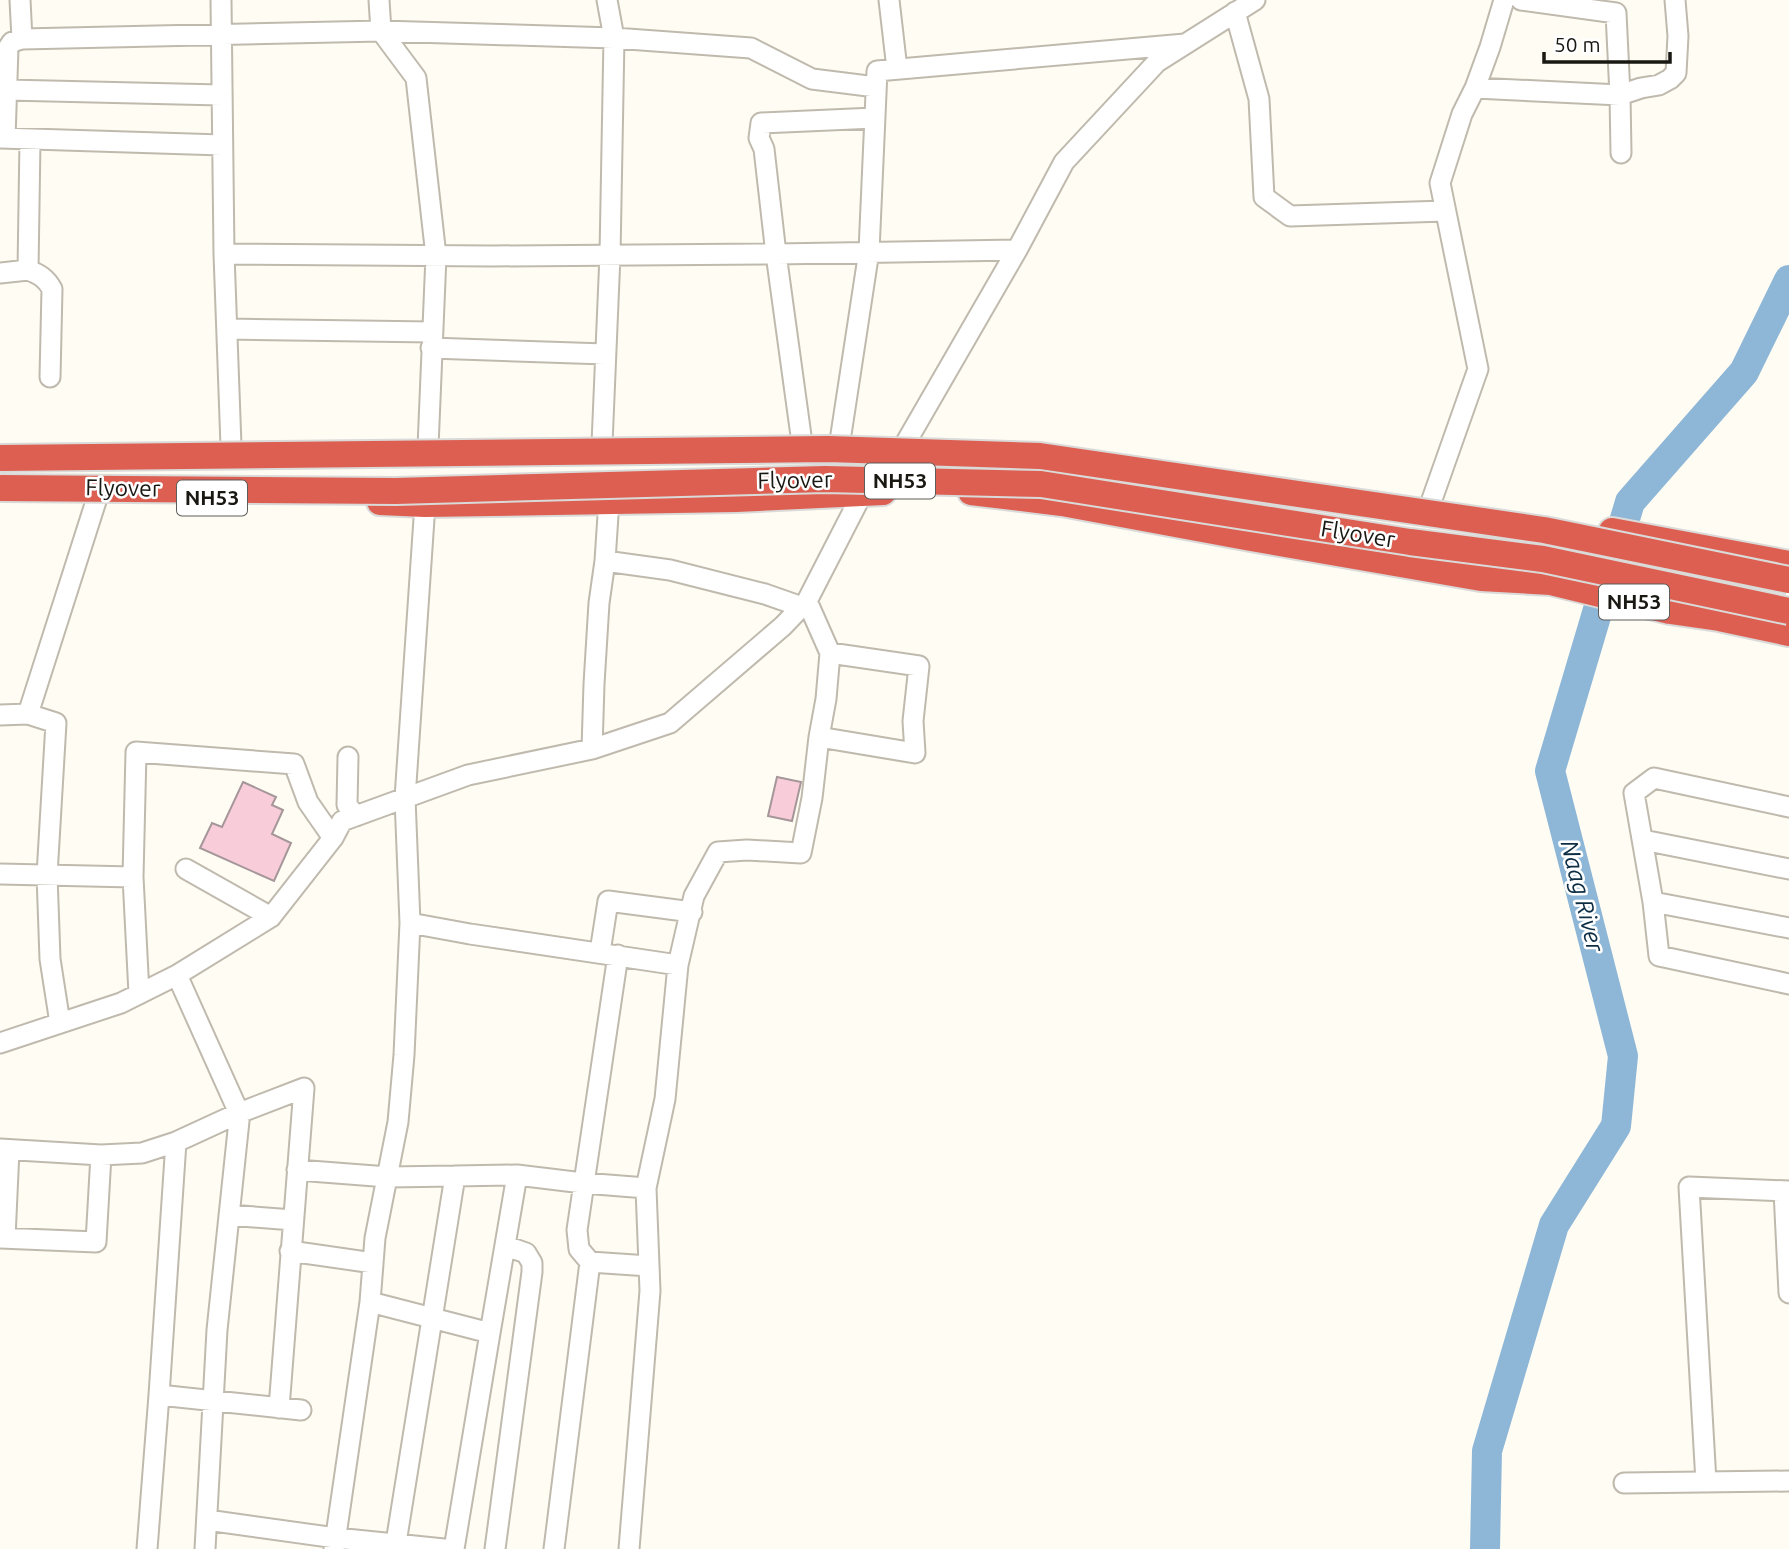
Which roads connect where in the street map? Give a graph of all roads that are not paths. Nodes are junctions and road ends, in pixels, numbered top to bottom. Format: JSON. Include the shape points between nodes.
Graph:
{"nodes":[{"id":1,"x":20,"y":0,"type":"edge"},
{"id":2,"x":220,"y":0,"type":"edge"},
{"id":3,"x":379,"y":0,"type":"edge"},
{"id":4,"x":607,"y":0,"type":"edge"},
{"id":5,"x":889,"y":0,"type":"edge"},
{"id":6,"x":1255,"y":0,"type":"edge"},
{"id":7,"x":1504,"y":0,"type":"edge"},
{"id":8,"x":1521,"y":0,"type":"edge"},
{"id":9,"x":1675,"y":0,"type":"edge"},
{"id":10,"x":1235,"y":12,"type":"junction"},
{"id":11,"x":381,"y":31,"type":"junction"},
{"id":12,"x":221,"y":35,"type":"junction"},
{"id":13,"x":614,"y":37,"type":"junction"},
{"id":14,"x":22,"y":38,"type":"junction"},
{"id":15,"x":1185,"y":44,"type":"junction"},
{"id":16,"x":897,"y":69,"type":"junction"},
{"id":17,"x":876,"y":87,"type":"junction"},
{"id":18,"x":1475,"y":88,"type":"junction"},
{"id":19,"x":7,"y":90,"type":"junction"},
{"id":20,"x":221,"y":95,"type":"junction"},
{"id":21,"x":1620,"y":95,"type":"junction"},
{"id":22,"x":875,"y":118,"type":"junction"},
{"id":23,"x":3,"y":138,"type":"edge"},
{"id":24,"x":30,"y":139,"type":"junction"},
{"id":25,"x":222,"y":145,"type":"junction"},
{"id":26,"x":1621,"y":153,"type":"dead end"},
{"id":27,"x":1445,"y":211,"type":"junction"},
{"id":28,"x":1017,"y":250,"type":"junction"},
{"id":29,"x":869,"y":251,"type":"junction"},
{"id":30,"x":223,"y":254,"type":"junction"},
{"id":31,"x":776,"y":254,"type":"junction"},
{"id":32,"x":610,"y":255,"type":"junction"},
{"id":33,"x":436,"y":256,"type":"junction"},
{"id":34,"x":27,"y":270,"type":"junction"},
{"id":35,"x":0,"y":273,"type":"edge"},
{"id":36,"x":227,"y":329,"type":"junction"},
{"id":37,"x":432,"y":340,"type":"junction"},
{"id":38,"x":606,"y":355,"type":"junction"},
{"id":39,"x":50,"y":377,"type":"dead end"},
{"id":40,"x":840,"y":441,"type":"junction"},
{"id":41,"x":634,"y":443,"type":"junction"},
{"id":42,"x":802,"y":443,"type":"junction"},
{"id":43,"x":601,"y":444,"type":"junction"},
{"id":44,"x":905,"y":444,"type":"junction"},
{"id":45,"x":232,"y":446,"type":"junction"},
{"id":46,"x":428,"y":447,"type":"junction"},
{"id":47,"x":0,"y":451,"type":"edge"},
{"id":48,"x":0,"y":458,"type":"edge"},
{"id":49,"x":0,"y":488,"type":"edge"},
{"id":50,"x":863,"y":492,"type":"junction"},
{"id":51,"x":0,"y":496,"type":"edge"},
{"id":52,"x":97,"y":498,"type":"junction"},
{"id":53,"x":228,"y":498,"type":"junction"},
{"id":54,"x":622,"y":500,"type":"junction"},
{"id":55,"x":425,"y":504,"type":"junction"},
{"id":56,"x":1430,"y":505,"type":"junction"},
{"id":57,"x":1563,"y":521,"type":"junction"},
{"id":58,"x":605,"y":561,"type":"junction"},
{"id":59,"x":1789,"y":564,"type":"edge"},
{"id":60,"x":1789,"y":580,"type":"edge"},
{"id":61,"x":1551,"y":582,"type":"junction"},
{"id":62,"x":805,"y":604,"type":"junction"},
{"id":63,"x":1789,"y":611,"type":"edge"},
{"id":64,"x":1789,"y":633,"type":"edge"},
{"id":65,"x":830,"y":653,"type":"junction"},
{"id":66,"x":28,"y":714,"type":"junction"},
{"id":67,"x":0,"y":715,"type":"edge"},
{"id":68,"x":819,"y":737,"type":"junction"},
{"id":69,"x":592,"y":749,"type":"junction"},
{"id":70,"x":348,"y":757,"type":"dead end"},
{"id":71,"x":405,"y":798,"type":"junction"},
{"id":72,"x":1789,"y":807,"type":"edge"},
{"id":73,"x":356,"y":816,"type":"junction"},
{"id":74,"x":333,"y":838,"type":"junction"},
{"id":75,"x":1643,"y":840,"type":"junction"},
{"id":76,"x":186,"y":869,"type":"dead end"},
{"id":77,"x":1789,"y":869,"type":"edge"},
{"id":78,"x":0,"y":874,"type":"edge"},
{"id":79,"x":47,"y":875,"type":"junction"},
{"id":80,"x":133,"y":877,"type":"junction"},
{"id":81,"x":1653,"y":902,"type":"junction"},
{"id":82,"x":691,"y":912,"type":"junction"},
{"id":83,"x":271,"y":917,"type":"junction"},
{"id":84,"x":410,"y":923,"type":"junction"},
{"id":85,"x":1789,"y":928,"type":"edge"},
{"id":86,"x":609,"y":954,"type":"junction"},
{"id":87,"x":678,"y":965,"type":"junction"},
{"id":88,"x":177,"y":975,"type":"junction"},
{"id":89,"x":1789,"y":984,"type":"edge"},
{"id":90,"x":139,"y":994,"type":"junction"},
{"id":91,"x":60,"y":1023,"type":"junction"},
{"id":92,"x":0,"y":1043,"type":"edge"},
{"id":93,"x":239,"y":1113,"type":"junction"},
{"id":94,"x":176,"y":1142,"type":"junction"},
{"id":95,"x":5,"y":1149,"type":"edge"},
{"id":96,"x":101,"y":1155,"type":"junction"},
{"id":97,"x":297,"y":1170,"type":"junction"},
{"id":98,"x":517,"y":1175,"type":"junction"},
{"id":99,"x":455,"y":1176,"type":"junction"},
{"id":100,"x":388,"y":1177,"type":"junction"},
{"id":101,"x":583,"y":1184,"type":"junction"},
{"id":102,"x":646,"y":1188,"type":"junction"},
{"id":103,"x":1786,"y":1191,"type":"edge"},
{"id":104,"x":229,"y":1215,"type":"junction"},
{"id":105,"x":293,"y":1220,"type":"junction"},
{"id":106,"x":3,"y":1238,"type":"edge"},
{"id":107,"x":506,"y":1246,"type":"junction"},
{"id":108,"x":290,"y":1251,"type":"junction"},
{"id":109,"x":590,"y":1262,"type":"junction"},
{"id":110,"x":373,"y":1263,"type":"junction"},
{"id":111,"x":649,"y":1266,"type":"junction"},
{"id":112,"x":1789,"y":1293,"type":"edge"},
{"id":113,"x":370,"y":1302,"type":"junction"},
{"id":114,"x":433,"y":1317,"type":"junction"},
{"id":115,"x":490,"y":1332,"type":"junction"},
{"id":116,"x":159,"y":1395,"type":"junction"},
{"id":117,"x":213,"y":1400,"type":"junction"},
{"id":118,"x":278,"y":1408,"type":"junction"},
{"id":119,"x":301,"y":1410,"type":"dead end"},
{"id":120,"x":1789,"y":1481,"type":"edge"},
{"id":121,"x":1706,"y":1482,"type":"junction"},
{"id":122,"x":1624,"y":1483,"type":"dead end"},
{"id":123,"x":207,"y":1520,"type":"junction"},
{"id":124,"x":335,"y":1544,"type":"edge"},
{"id":125,"x":396,"y":1546,"type":"edge"},
{"id":126,"x":147,"y":1549,"type":"edge"},
{"id":127,"x":205,"y":1549,"type":"edge"},
{"id":128,"x":444,"y":1549,"type":"edge"},
{"id":129,"x":454,"y":1549,"type":"edge"},
{"id":130,"x":495,"y":1549,"type":"edge"},
{"id":131,"x":554,"y":1549,"type":"edge"},
{"id":132,"x":629,"y":1549,"type":"edge"}],
"edges":[{"from":1,"to":14,"type":"street"},
{"from":2,"to":12,"type":"street"},
{"from":3,"to":11,"type":"street"},
{"from":4,"to":13,"type":"street"},
{"from":5,"to":16,"type":"street"},
{"from":6,"to":10,"type":"street"},
{"from":7,"to":18,"type":"street"},
{"from":8,"to":21,"type":"street","via":[[1616,13]]},
{"from":9,"to":21,"type":"street","via":[[1676,73],[1659,85]]},
{"from":10,"to":15,"type":"street"},
{"from":10,"to":27,"type":"street","via":[[1259,99],[1264,197],[1290,216]]},
{"from":11,"to":12,"type":"street"},
{"from":11,"to":13,"type":"street"},
{"from":11,"to":33,"type":"street","via":[[415,78]]},
{"from":12,"to":14,"type":"street"},
{"from":12,"to":20,"type":"street"},
{"from":13,"to":17,"type":"street","via":[[751,48],[812,79]]},
{"from":13,"to":32,"type":"street"},
{"from":14,"to":19,"type":"street","via":[[8,48]]},
{"from":15,"to":16,"type":"street"},
{"from":15,"to":28,"type":"street","via":[[1157,62],[1064,162]]},
{"from":16,"to":17,"type":"street","via":[[877,71]]},
{"from":17,"to":22,"type":"street"},
{"from":18,"to":21,"type":"street"},
{"from":18,"to":27,"type":"street","via":[[1440,183]]},
{"from":19,"to":20,"type":"street"},
{"from":19,"to":23,"type":"street"},
{"from":20,"to":25,"type":"street"},
{"from":21,"to":26,"type":"street"},
{"from":22,"to":29,"type":"street"},
{"from":22,"to":31,"type":"street","via":[[761,123],[759,138]]},
{"from":23,"to":24,"type":"street"},
{"from":24,"to":25,"type":"street"},
{"from":24,"to":34,"type":"street"},
{"from":25,"to":30,"type":"street"},
{"from":27,"to":56,"type":"street","via":[[1478,369]]},
{"from":28,"to":29,"type":"street"},
{"from":28,"to":44,"type":"street"},
{"from":29,"to":31,"type":"street"},
{"from":29,"to":40,"type":"street"},
{"from":30,"to":33,"type":"street"},
{"from":30,"to":36,"type":"street"},
{"from":31,"to":32,"type":"street"},
{"from":31,"to":42,"type":"street"},
{"from":32,"to":33,"type":"street"},
{"from":32,"to":38,"type":"street"},
{"from":33,"to":37,"type":"street"},
{"from":34,"to":35,"type":"street"},
{"from":34,"to":39,"type":"street","via":[[39,274],[52,289]]},
{"from":36,"to":37,"type":"street"},
{"from":36,"to":45,"type":"street"},
{"from":37,"to":38,"type":"street"},
{"from":37,"to":46,"type":"street"},
{"from":38,"to":43,"type":"street"},
{"from":40,"to":42,"type":"highway","number":"NH53"},
{"from":40,"to":44,"type":"highway","number":"NH53"},
{"from":40,"to":50,"type":"street"},
{"from":41,"to":42,"type":"highway","number":"NH53"},
{"from":41,"to":43,"type":"highway","number":"NH53"},
{"from":41,"to":54,"type":"highway"},
{"from":43,"to":46,"type":"highway","number":"NH53"},
{"from":44,"to":56,"type":"highway","number":"NH53","via":[[936,440],[1039,450],[1328,495]]},
{"from":45,"to":46,"type":"highway","number":"NH53"},
{"from":45,"to":47,"type":"highway","number":"NH53","via":[[52,446]]},
{"from":45,"to":53,"type":"highway"},
{"from":48,"to":60,"type":"highway","name":"Flyover","number":"NH53","bridge":true,"via":[[814,449],[1040,456],[1544,530]]},
{"from":49,"to":63,"type":"highway","name":"Flyover","number":"NH53","bridge":true,"via":[[396,491],[825,479],[1041,484],[1410,542],[1543,558]]},
{"from":50,"to":54,"type":"highway","number":"NH53"},
{"from":50,"to":61,"type":"highway","number":"NH53","via":[[966,491],[1062,503],[1480,578]]},
{"from":50,"to":62,"type":"street"},
{"from":51,"to":52,"type":"highway","number":"NH53"},
{"from":52,"to":53,"type":"highway","number":"NH53"},
{"from":52,"to":66,"type":"street"},
{"from":53,"to":55,"type":"highway","number":"NH53"},
{"from":54,"to":55,"type":"highway","number":"NH53"},
{"from":54,"to":58,"type":"street"},
{"from":55,"to":71,"type":"street"},
{"from":56,"to":57,"type":"highway","number":"NH53"},
{"from":57,"to":59,"type":"highway","number":"NH53"},
{"from":57,"to":61,"type":"highway"},
{"from":58,"to":62,"type":"street","via":[[670,570]]},
{"from":58,"to":69,"type":"street"},
{"from":61,"to":64,"type":"highway","number":"NH53"},
{"from":62,"to":65,"type":"street"},
{"from":62,"to":69,"type":"street","via":[[670,723]]},
{"from":65,"to":68,"type":"street"},
{"from":65,"to":68,"type":"street","via":[[919,666],[915,752]]},
{"from":66,"to":67,"type":"street"},
{"from":66,"to":79,"type":"street","via":[[56,723]]},
{"from":68,"to":82,"type":"street","via":[[800,853],[718,852],[694,896]]},
{"from":69,"to":71,"type":"street","via":[[468,775]]},
{"from":70,"to":73,"type":"street","via":[[347,805]]},
{"from":71,"to":73,"type":"street"},
{"from":71,"to":84,"type":"street"},
{"from":72,"to":75,"type":"street","via":[[1654,778],[1634,793]]},
{"from":73,"to":74,"type":"street","via":[[342,821]]},
{"from":74,"to":80,"type":"street","via":[[307,803],[294,764],[136,752]]},
{"from":74,"to":83,"type":"street"},
{"from":75,"to":77,"type":"street"},
{"from":75,"to":81,"type":"street"},
{"from":76,"to":83,"type":"street"},
{"from":78,"to":79,"type":"street"},
{"from":79,"to":80,"type":"street"},
{"from":79,"to":91,"type":"street","via":[[50,959]]},
{"from":80,"to":90,"type":"street"},
{"from":81,"to":85,"type":"street"},
{"from":81,"to":89,"type":"street","via":[[1659,956]]},
{"from":82,"to":86,"type":"street","via":[[608,901]]},
{"from":82,"to":87,"type":"street"},
{"from":83,"to":88,"type":"street"},
{"from":84,"to":86,"type":"street"},
{"from":84,"to":100,"type":"street","via":[[404,1055]]},
{"from":86,"to":87,"type":"street"},
{"from":86,"to":101,"type":"street","via":[[593,1132]]},
{"from":87,"to":102,"type":"street","via":[[665,1099]]},
{"from":88,"to":90,"type":"street"},
{"from":88,"to":93,"type":"street"},
{"from":90,"to":91,"type":"street"},
{"from":91,"to":92,"type":"street"},
{"from":93,"to":94,"type":"street"},
{"from":93,"to":97,"type":"street","via":[[304,1088]]},
{"from":93,"to":104,"type":"street"},
{"from":94,"to":96,"type":"street","via":[[142,1153]]},
{"from":94,"to":116,"type":"street"},
{"from":95,"to":96,"type":"street"},
{"from":95,"to":106,"type":"street"},
{"from":96,"to":106,"type":"street","via":[[96,1242]]},
{"from":97,"to":100,"type":"street"},
{"from":97,"to":105,"type":"street"},
{"from":98,"to":99,"type":"street"},
{"from":98,"to":101,"type":"street"},
{"from":98,"to":107,"type":"street"},
{"from":99,"to":100,"type":"street"},
{"from":99,"to":114,"type":"street"},
{"from":100,"to":110,"type":"street"},
{"from":101,"to":102,"type":"street"},
{"from":101,"to":109,"type":"street","via":[[577,1230],[579,1249]]},
{"from":102,"to":111,"type":"street"},
{"from":103,"to":112,"type":"street"},
{"from":103,"to":121,"type":"street","via":[[1689,1187]]},
{"from":104,"to":105,"type":"street"},
{"from":104,"to":117,"type":"street"},
{"from":105,"to":108,"type":"street"},
{"from":107,"to":115,"type":"street"},
{"from":107,"to":130,"type":"street","via":[[526,1253],[532,1272]]},
{"from":108,"to":110,"type":"street"},
{"from":108,"to":118,"type":"street"},
{"from":109,"to":111,"type":"street"},
{"from":109,"to":131,"type":"street"},
{"from":110,"to":113,"type":"street"},
{"from":111,"to":132,"type":"street"},
{"from":113,"to":114,"type":"street"},
{"from":113,"to":124,"type":"street"},
{"from":114,"to":115,"type":"street"},
{"from":114,"to":125,"type":"street"},
{"from":115,"to":129,"type":"street"},
{"from":116,"to":117,"type":"street"},
{"from":116,"to":126,"type":"street"},
{"from":117,"to":118,"type":"street"},
{"from":117,"to":123,"type":"street"},
{"from":118,"to":119,"type":"street"},
{"from":120,"to":121,"type":"street"},
{"from":121,"to":122,"type":"street"},
{"from":123,"to":124,"type":"street"},
{"from":123,"to":127,"type":"street"},
{"from":124,"to":125,"type":"street"},
{"from":125,"to":128,"type":"street"}]}
